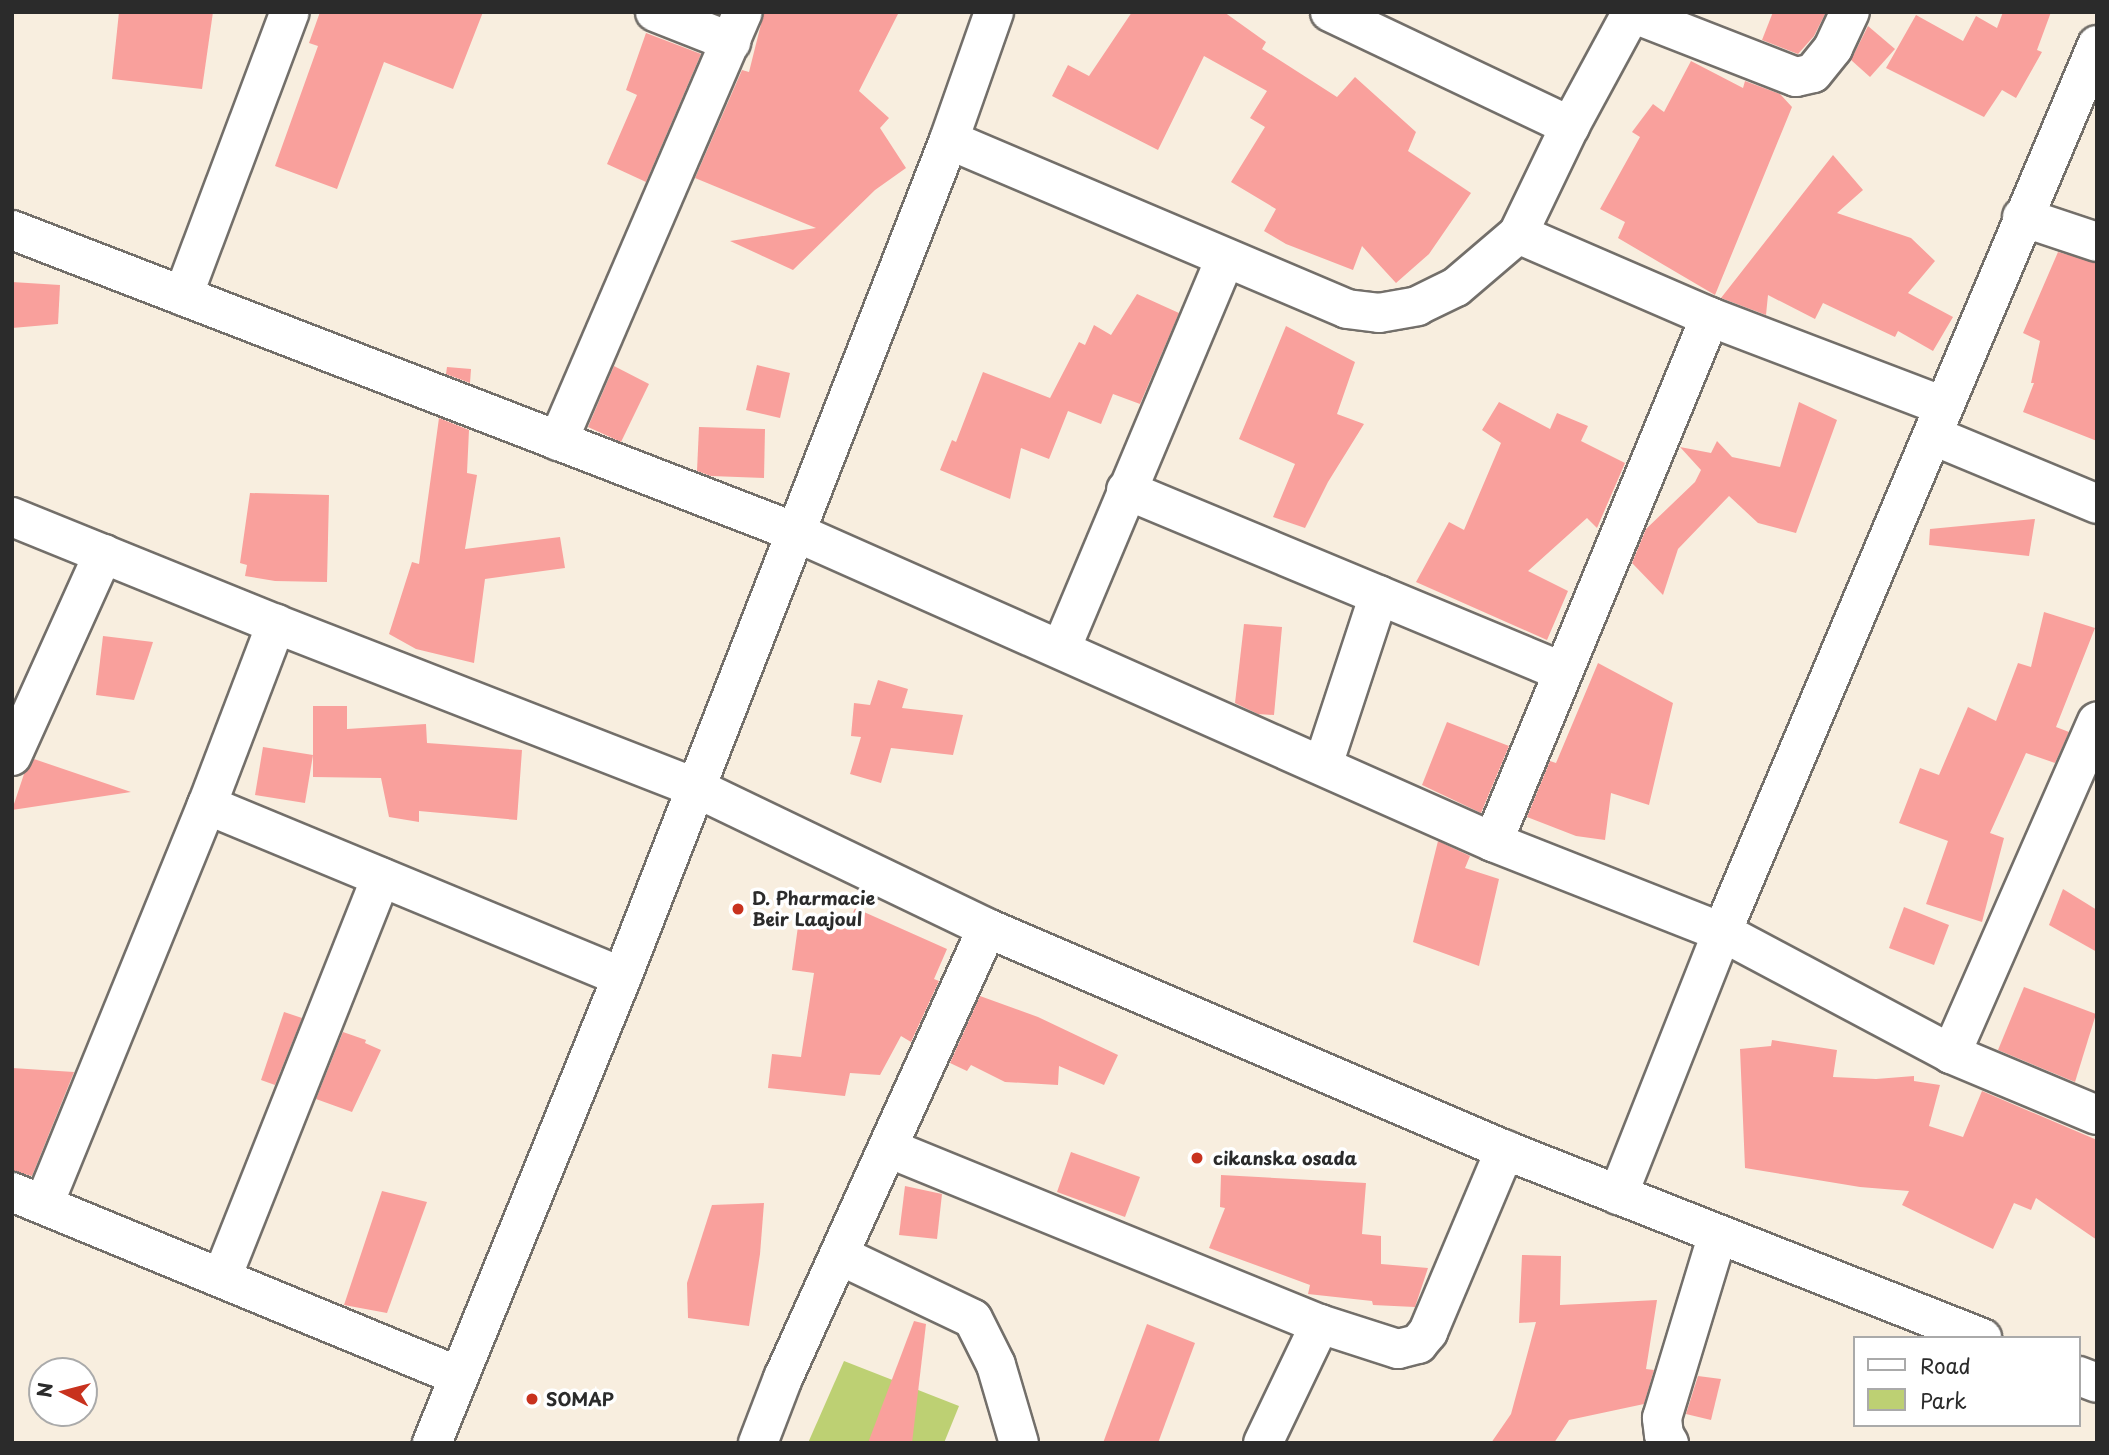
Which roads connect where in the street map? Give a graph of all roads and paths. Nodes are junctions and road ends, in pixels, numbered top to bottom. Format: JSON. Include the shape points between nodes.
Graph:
{"nodes":[{"id":1,"x":290,"y":12,"type":"edge"},
{"id":2,"x":655,"y":12,"type":"edge"},
{"id":3,"x":1330,"y":12,"type":"edge"},
{"id":4,"x":1850,"y":12,"type":"edge"},
{"id":5,"x":992,"y":13,"type":"edge"},
{"id":6,"x":1632,"y":13,"type":"edge"},
{"id":7,"x":736,"y":27,"type":"edge"},
{"id":8,"x":2097,"y":45,"type":"edge"},
{"id":9,"x":1570,"y":127,"type":"junction"},
{"id":10,"x":949,"y":140,"type":"junction"},
{"id":11,"x":2022,"y":217,"type":"junction"},
{"id":12,"x":12,"y":230,"type":"edge"},
{"id":13,"x":1518,"y":234,"type":"junction"},
{"id":14,"x":2097,"y":242,"type":"edge"},
{"id":15,"x":1225,"y":259,"type":"junction"},
{"id":16,"x":183,"y":296,"type":"junction"},
{"id":17,"x":1710,"y":317,"type":"junction"},
{"id":18,"x":1938,"y":421,"type":"junction"},
{"id":19,"x":558,"y":441,"type":"junction"},
{"id":20,"x":1126,"y":490,"type":"junction"},
{"id":21,"x":2097,"y":504,"type":"edge"},
{"id":22,"x":12,"y":517,"type":"edge"},
{"id":23,"x":794,"y":532,"type":"junction"},
{"id":24,"x":103,"y":554,"type":"junction"},
{"id":25,"x":1379,"y":595,"type":"junction"},
{"id":26,"x":276,"y":624,"type":"junction"},
{"id":27,"x":1061,"y":649,"type":"junction"},
{"id":28,"x":1563,"y":672,"type":"junction"},
{"id":29,"x":2097,"y":722,"type":"edge"},
{"id":30,"x":12,"y":757,"type":"edge"},
{"id":31,"x":1323,"y":765,"type":"junction"},
{"id":32,"x":694,"y":787,"type":"junction"},
{"id":33,"x":207,"y":805,"type":"junction"},
{"id":34,"x":1493,"y":842,"type":"junction"},
{"id":35,"x":381,"y":878,"type":"junction"},
{"id":36,"x":987,"y":928,"type":"junction"},
{"id":37,"x":1722,"y":932,"type":"junction"},
{"id":38,"x":622,"y":977,"type":"junction"},
{"id":39,"x":1951,"y":1054,"type":"junction"},
{"id":40,"x":2097,"y":1115,"type":"edge"},
{"id":41,"x":888,"y":1148,"type":"junction"},
{"id":42,"x":1505,"y":1150,"type":"junction"},
{"id":43,"x":1618,"y":1195,"type":"junction"},
{"id":44,"x":28,"y":1198,"type":"edge"},
{"id":45,"x":1718,"y":1234,"type":"junction"},
{"id":46,"x":839,"y":1255,"type":"junction"},
{"id":47,"x":222,"y":1277,"type":"junction"},
{"id":48,"x":1320,"y":1324,"type":"junction"},
{"id":49,"x":1977,"y":1336,"type":"edge"},
{"id":50,"x":459,"y":1376,"type":"junction"},
{"id":51,"x":432,"y":1443,"type":"edge"},
{"id":52,"x":758,"y":1443,"type":"edge"},
{"id":53,"x":1019,"y":1443,"type":"edge"},
{"id":54,"x":1263,"y":1443,"type":"edge"},
{"id":55,"x":1669,"y":1443,"type":"edge"}],
"edges":[{"from":1,"to":16,"type":"street"},
{"from":2,"to":7,"type":"street"},
{"from":3,"to":9,"type":"street"},
{"from":4,"to":6,"type":"street","via":[[1833,48],[1813,74],[1796,77]]},
{"from":5,"to":10,"type":"street"},
{"from":6,"to":9,"type":"street"},
{"from":7,"to":19,"type":"street"},
{"from":8,"to":11,"type":"street"},
{"from":9,"to":13,"type":"street"},
{"from":10,"to":15,"type":"street"},
{"from":10,"to":23,"type":"street"},
{"from":11,"to":14,"type":"street"},
{"from":11,"to":18,"type":"street"},
{"from":12,"to":16,"type":"street"},
{"from":13,"to":15,"type":"street","via":[[1456,287],[1417,306],[1380,313],[1347,309]]},
{"from":13,"to":17,"type":"street"},
{"from":15,"to":20,"type":"street"},
{"from":16,"to":19,"type":"street"},
{"from":17,"to":18,"type":"street"},
{"from":17,"to":28,"type":"street"},
{"from":18,"to":21,"type":"street"},
{"from":18,"to":37,"type":"street"},
{"from":19,"to":23,"type":"street"},
{"from":20,"to":25,"type":"street"},
{"from":20,"to":27,"type":"street"},
{"from":22,"to":24,"type":"street"},
{"from":23,"to":27,"type":"street"},
{"from":23,"to":32,"type":"street"},
{"from":24,"to":26,"type":"street"},
{"from":24,"to":30,"type":"street"},
{"from":25,"to":28,"type":"street"},
{"from":25,"to":31,"type":"street"},
{"from":26,"to":32,"type":"street"},
{"from":26,"to":33,"type":"street"},
{"from":27,"to":31,"type":"street"},
{"from":28,"to":34,"type":"street"},
{"from":29,"to":39,"type":"street"},
{"from":31,"to":34,"type":"street"},
{"from":32,"to":36,"type":"street"},
{"from":32,"to":38,"type":"street"},
{"from":33,"to":35,"type":"street"},
{"from":33,"to":44,"type":"street"},
{"from":34,"to":37,"type":"street"},
{"from":35,"to":38,"type":"street"},
{"from":35,"to":47,"type":"street"},
{"from":36,"to":41,"type":"street"},
{"from":36,"to":42,"type":"street"},
{"from":37,"to":39,"type":"street"},
{"from":37,"to":43,"type":"street"},
{"from":38,"to":50,"type":"street"},
{"from":39,"to":40,"type":"street"},
{"from":41,"to":46,"type":"street"},
{"from":41,"to":48,"type":"street"},
{"from":42,"to":43,"type":"street"},
{"from":42,"to":48,"type":"street","via":[[1428,1332],[1418,1344],[1398,1349]]},
{"from":43,"to":45,"type":"street"},
{"from":44,"to":47,"type":"street"},
{"from":45,"to":49,"type":"street"},
{"from":45,"to":55,"type":"street","via":[[1662,1418]]},
{"from":46,"to":52,"type":"street"},
{"from":46,"to":53,"type":"street","via":[[973,1319],[996,1365]]},
{"from":47,"to":50,"type":"street"},
{"from":48,"to":54,"type":"street"},
{"from":50,"to":51,"type":"street"}]}
